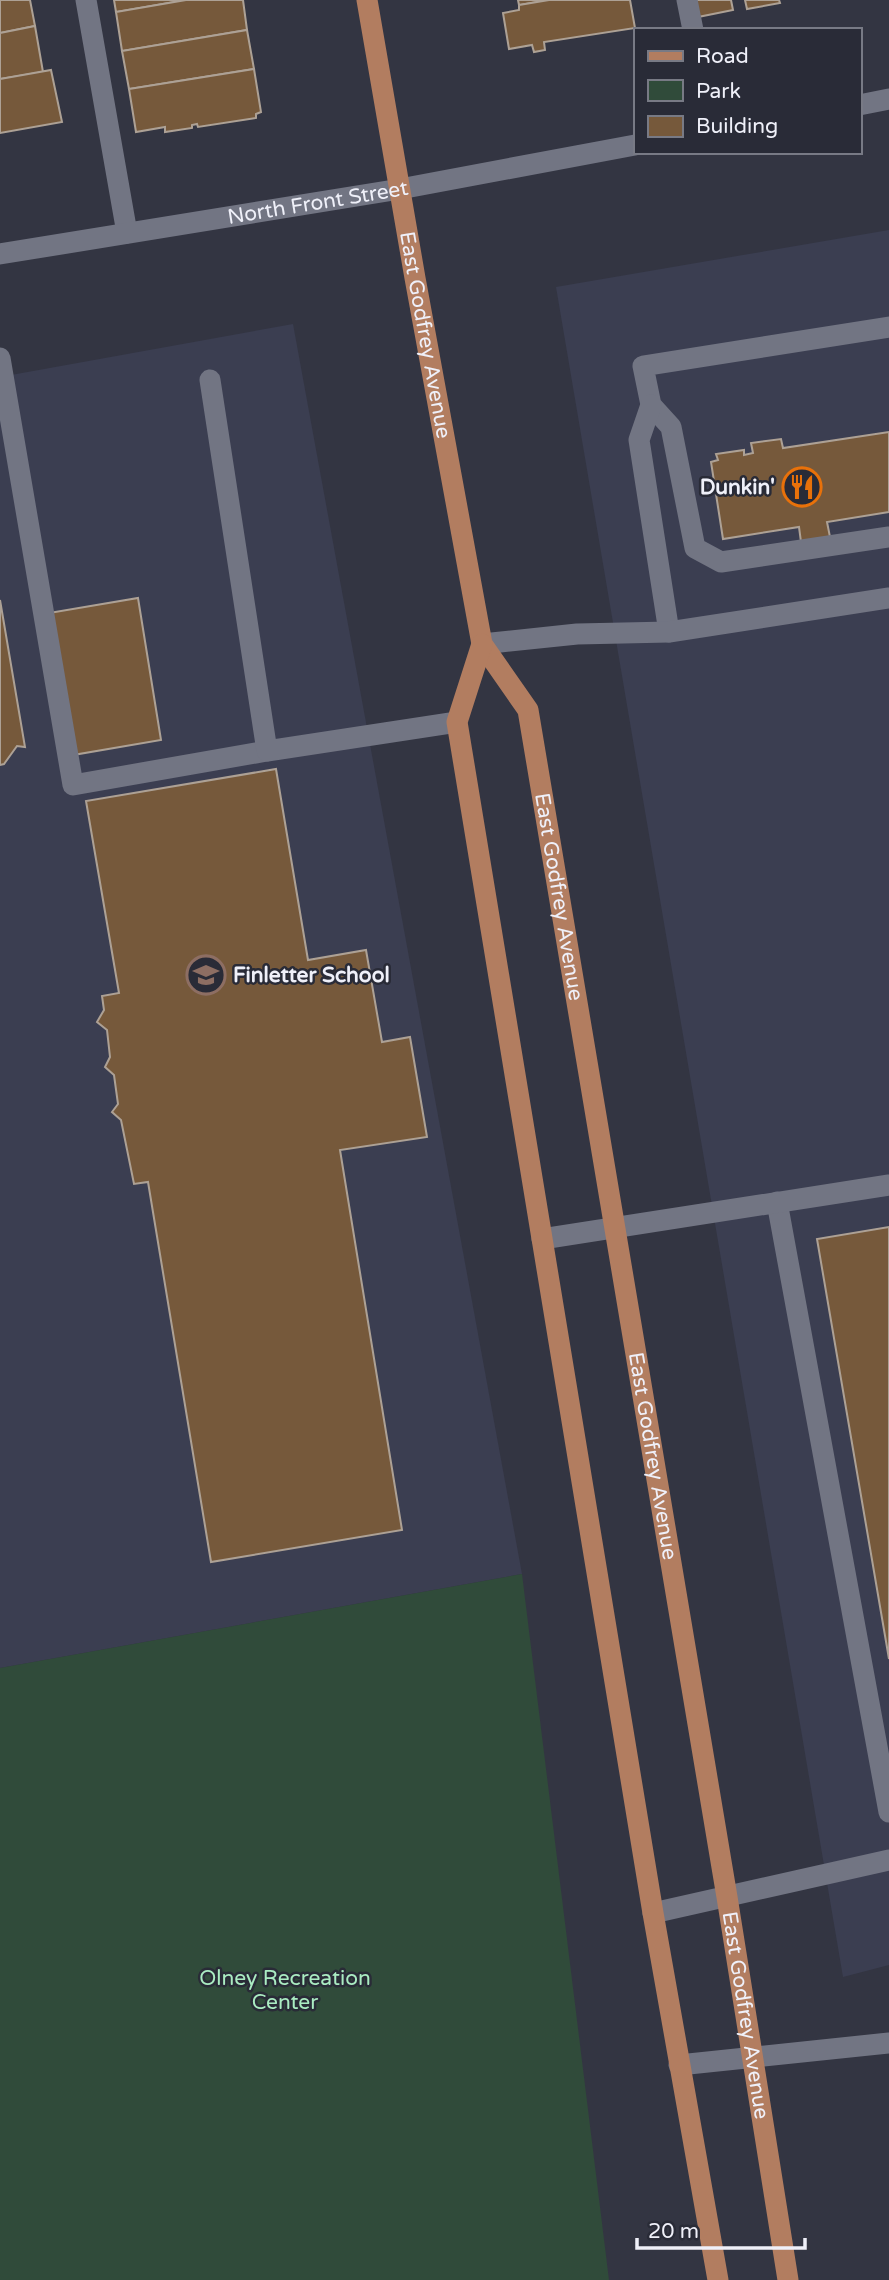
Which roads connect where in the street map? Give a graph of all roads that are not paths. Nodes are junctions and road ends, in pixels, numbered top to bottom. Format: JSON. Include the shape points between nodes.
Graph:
{"nodes":[{"id":1,"x":86,"y":0,"type":"edge"},
{"id":2,"x":367,"y":0,"type":"edge"},
{"id":3,"x":687,"y":0,"type":"edge"},
{"id":4,"x":692,"y":28,"type":"edge"},
{"id":5,"x":889,"y":99,"type":"edge"},
{"id":6,"x":861,"y":105,"type":"edge"},
{"id":7,"x":634,"y":145,"type":"edge"},
{"id":8,"x":400,"y":189,"type":"junction"},
{"id":9,"x":127,"y":233,"type":"junction"},
{"id":10,"x":0,"y":254,"type":"edge"},
{"id":11,"x":889,"y":327,"type":"edge"},
{"id":12,"x":0,"y":358,"type":"edge"},
{"id":13,"x":210,"y":380,"type":"dead end"},
{"id":14,"x":651,"y":405,"type":"junction"},
{"id":15,"x":889,"y":537,"type":"edge"},
{"id":16,"x":889,"y":598,"type":"edge"},
{"id":17,"x":668,"y":632,"type":"junction"},
{"id":18,"x":482,"y":644,"type":"junction"},
{"id":19,"x":457,"y":722,"type":"junction"},
{"id":20,"x":267,"y":751,"type":"junction"},
{"id":21,"x":889,"y":1185,"type":"edge"},
{"id":22,"x":777,"y":1202,"type":"junction"},
{"id":23,"x":614,"y":1228,"type":"junction"},
{"id":24,"x":542,"y":1239,"type":"junction"},
{"id":25,"x":889,"y":1812,"type":"edge"},
{"id":26,"x":889,"y":1860,"type":"edge"},
{"id":27,"x":727,"y":1897,"type":"junction"},
{"id":28,"x":653,"y":1913,"type":"junction"},
{"id":29,"x":889,"y":2043,"type":"edge"},
{"id":30,"x":752,"y":2058,"type":"junction"},
{"id":31,"x":679,"y":2065,"type":"junction"},
{"id":32,"x":718,"y":2280,"type":"edge"},
{"id":33,"x":788,"y":2280,"type":"edge"}],
"edges":[{"from":1,"to":9,"type":"street"},
{"from":2,"to":8,"type":"main road","name":"East Godfrey Avenue"},
{"from":3,"to":4,"type":"street"},
{"from":5,"to":6,"type":"street"},
{"from":7,"to":8,"type":"street","name":"North Front Street"},
{"from":8,"to":9,"type":"street","name":"North Front Street"},
{"from":8,"to":18,"type":"main road","name":"East Godfrey Avenue"},
{"from":9,"to":10,"type":"street","name":"North Front Street"},
{"from":11,"to":14,"type":"street","via":[[643,366]]},
{"from":12,"to":20,"type":"street","via":[[73,785]]},
{"from":13,"to":20,"type":"street"},
{"from":14,"to":15,"type":"street","via":[[671,427],[695,548],[721,562]]},
{"from":14,"to":17,"type":"street","via":[[639,440]]},
{"from":16,"to":17,"type":"street"},
{"from":17,"to":18,"type":"street"},
{"from":18,"to":19,"type":"main road","name":"East Godfrey Avenue"},
{"from":18,"to":23,"type":"main road","name":"East Godfrey Avenue","via":[[528,710]]},
{"from":19,"to":20,"type":"street"},
{"from":19,"to":24,"type":"main road","name":"East Godfrey Avenue"},
{"from":21,"to":22,"type":"street"},
{"from":22,"to":23,"type":"street"},
{"from":22,"to":25,"type":"street"},
{"from":23,"to":24,"type":"street"},
{"from":23,"to":27,"type":"main road","name":"East Godfrey Avenue"},
{"from":24,"to":28,"type":"main road","name":"East Godfrey Avenue"},
{"from":26,"to":27,"type":"street"},
{"from":27,"to":28,"type":"street"},
{"from":27,"to":30,"type":"main road","name":"East Godfrey Avenue"},
{"from":28,"to":31,"type":"main road","name":"East Godfrey Avenue"},
{"from":29,"to":30,"type":"street"},
{"from":30,"to":31,"type":"street"},
{"from":30,"to":33,"type":"main road","name":"East Godfrey Avenue"},
{"from":31,"to":32,"type":"main road","name":"East Godfrey Avenue"}]}
